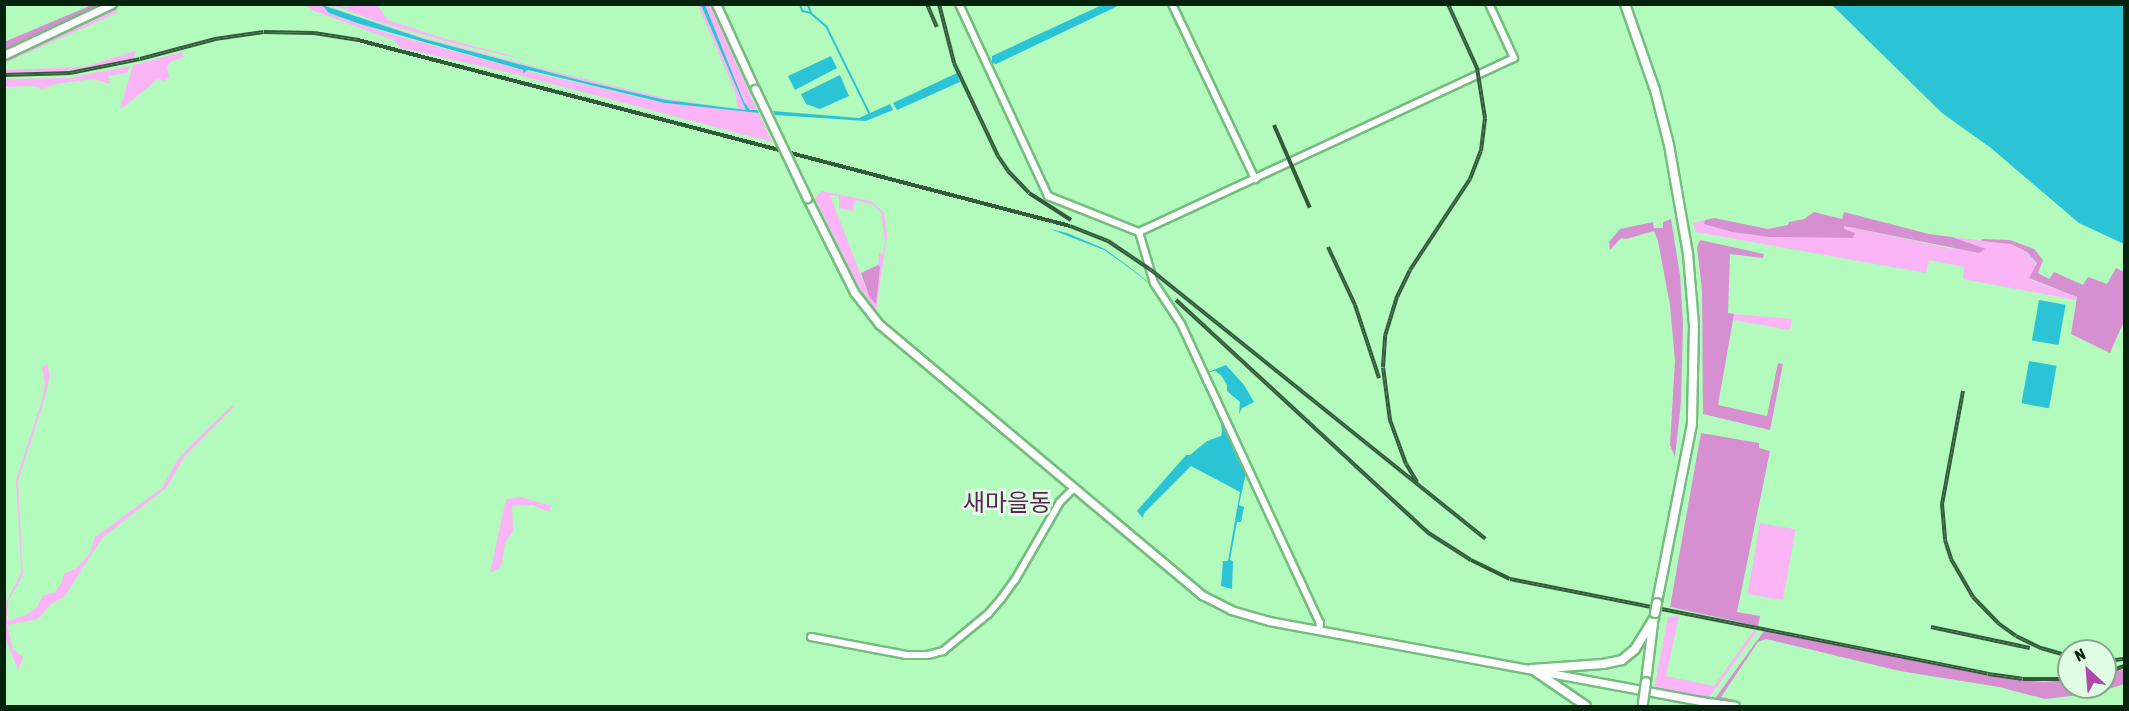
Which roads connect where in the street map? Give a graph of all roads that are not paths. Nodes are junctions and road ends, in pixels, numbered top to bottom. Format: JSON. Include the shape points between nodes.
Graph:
{"nodes":[{"id":1,"x":112,"y":4,"type":"edge"},
{"id":2,"x":716,"y":4,"type":"edge"},
{"id":3,"x":959,"y":4,"type":"edge"},
{"id":4,"x":1172,"y":4,"type":"edge"},
{"id":5,"x":1489,"y":4,"type":"edge"},
{"id":6,"x":1625,"y":4,"type":"edge"},
{"id":7,"x":4,"y":55,"type":"edge"},
{"id":8,"x":1255,"y":178,"type":"junction"},
{"id":9,"x":1139,"y":232,"type":"junction"},
{"id":10,"x":1074,"y":488,"type":"junction"},
{"id":11,"x":1654,"y":616,"type":"junction"},
{"id":12,"x":1319,"y":630,"type":"junction"},
{"id":13,"x":811,"y":637,"type":"dead end"},
{"id":14,"x":1532,"y":669,"type":"junction"},
{"id":15,"x":1705,"y":704,"type":"edge"},
{"id":16,"x":1642,"y":705,"type":"edge"},
{"id":17,"x":1586,"y":706,"type":"edge"},
{"id":18,"x":1736,"y":706,"type":"edge"}],
"edges":[{"from":1,"to":7,"type":"main road"},
{"from":2,"to":10,"type":"main road","bridge":true,"via":[[850,286],[875,320]]},
{"from":3,"to":9,"type":"street","via":[[1048,196]]},
{"from":4,"to":8,"type":"street"},
{"from":5,"to":8,"type":"street","via":[[1514,58]]},
{"from":6,"to":11,"type":"highway","bridge":true,"via":[[1669,145],[1688,254],[1694,325],[1692,424]]},
{"from":8,"to":9,"type":"street"},
{"from":9,"to":12,"type":"street","via":[[1154,283],[1181,324],[1316,614]]},
{"from":10,"to":12,"type":"main road","via":[[1202,595],[1249,616]]},
{"from":10,"to":13,"type":"street","via":[[1056,508],[1015,580],[988,614],[943,651],[906,655]]},
{"from":11,"to":14,"type":"highway","via":[[1635,649],[1622,660]]},
{"from":11,"to":16,"type":"highway","bridge":true},
{"from":12,"to":14,"type":"main road"},
{"from":14,"to":15,"type":"main road"},
{"from":14,"to":17,"type":"highway"},
{"from":15,"to":18,"type":"street"}]}
